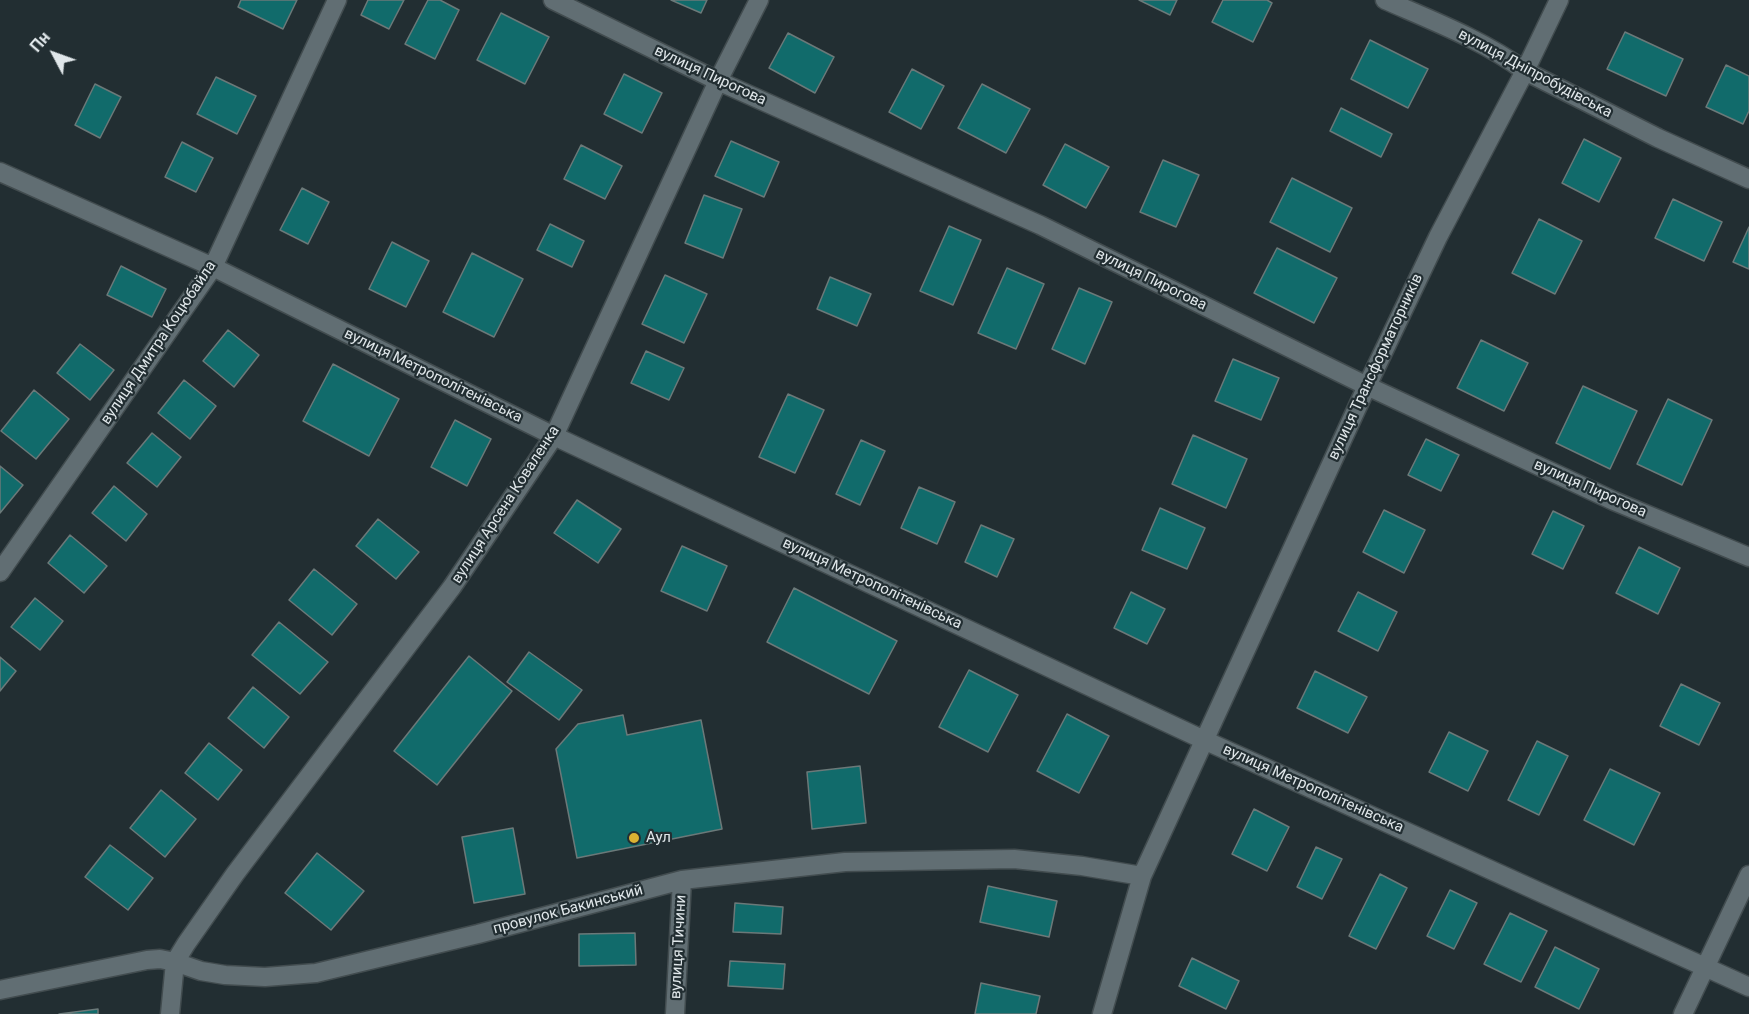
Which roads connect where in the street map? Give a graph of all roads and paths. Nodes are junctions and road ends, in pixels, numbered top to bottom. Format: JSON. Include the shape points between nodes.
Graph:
{"nodes":[{"id":1,"x":337,"y":0,"type":"edge"},
{"id":2,"x":554,"y":0,"type":"edge"},
{"id":3,"x":759,"y":0,"type":"edge"},
{"id":4,"x":1385,"y":0,"type":"edge"},
{"id":5,"x":1558,"y":0,"type":"edge"},
{"id":6,"x":1525,"y":71,"type":"junction"},
{"id":7,"x":718,"y":81,"type":"junction"},
{"id":8,"x":0,"y":172,"type":"edge"},
{"id":9,"x":1749,"y":179,"type":"edge"},
{"id":10,"x":213,"y":267,"type":"junction"},
{"id":11,"x":1367,"y":386,"type":"junction"},
{"id":12,"x":554,"y":436,"type":"junction"},
{"id":13,"x":1749,"y":557,"type":"edge"},
{"id":14,"x":0,"y":572,"type":"edge"},
{"id":15,"x":1204,"y":740,"type":"junction"},
{"id":16,"x":1749,"y":875,"type":"edge"},
{"id":17,"x":1143,"y":876,"type":"junction"},
{"id":18,"x":682,"y":880,"type":"junction"},
{"id":19,"x":175,"y":962,"type":"junction"},
{"id":20,"x":1706,"y":966,"type":"junction"},
{"id":21,"x":1749,"y":987,"type":"edge"},
{"id":22,"x":0,"y":990,"type":"edge"},
{"id":23,"x":170,"y":1014,"type":"edge"},
{"id":24,"x":675,"y":1014,"type":"edge"},
{"id":25,"x":1102,"y":1014,"type":"edge"},
{"id":26,"x":1683,"y":1014,"type":"edge"}],
"edges":[{"from":1,"to":10,"type":"street","name":"вулиця Дмитра Коцюбайла"},
{"from":2,"to":7,"type":"street","name":"вулиця Пирогова"},
{"from":3,"to":7,"type":"street","name":"вулиця Арсена Коваленка"},
{"from":4,"to":6,"type":"street","name":"вулиця Дніпробудівська","via":[[1469,37]]},
{"from":5,"to":6,"type":"street","name":"вулиця Трансформаторників"},
{"from":6,"to":9,"type":"street","name":"вулиця Дніпробудівська"},
{"from":6,"to":11,"type":"street","name":"вулиця Трансформаторників","via":[[1438,237]]},
{"from":7,"to":11,"type":"street","name":"вулиця Пирогова","via":[[1040,225]]},
{"from":7,"to":12,"type":"street","name":"вулиця Арсена Коваленка"},
{"from":8,"to":10,"type":"street","name":"вулиця Метрополітенівська"},
{"from":10,"to":12,"type":"street","name":"вулиця Метрополітенівська"},
{"from":10,"to":14,"type":"street","name":"вулиця Дмитра Коцюбайла"},
{"from":11,"to":13,"type":"street","name":"вулиця Пирогова","via":[[1614,501]]},
{"from":11,"to":15,"type":"street","name":"вулиця Трансформаторників"},
{"from":12,"to":15,"type":"street","name":"вулиця Метрополітенівська"},
{"from":12,"to":19,"type":"street","name":"вулиця Арсена Коваленка","via":[[452,587],[235,874]]},
{"from":15,"to":17,"type":"street","name":"вулиця Трансформаторників"},
{"from":15,"to":20,"type":"street","name":"вулиця Метрополітенівська"},
{"from":16,"to":20,"type":"street"},
{"from":17,"to":18,"type":"street","name":"провулок Бакинський","via":[[1014,858],[845,862]]},
{"from":17,"to":25,"type":"street","name":"вулиця Трансформаторників"},
{"from":18,"to":19,"type":"street","name":"провулок Бакинський","via":[[316,973],[225,975]]},
{"from":18,"to":24,"type":"street","name":"вулиця Тичини"},
{"from":19,"to":22,"type":"street","name":"провулок Бакинський","via":[[147,960]]},
{"from":19,"to":23,"type":"street"},
{"from":20,"to":21,"type":"street","name":"вулиця Метрополітенівська"},
{"from":20,"to":26,"type":"street"}]}
